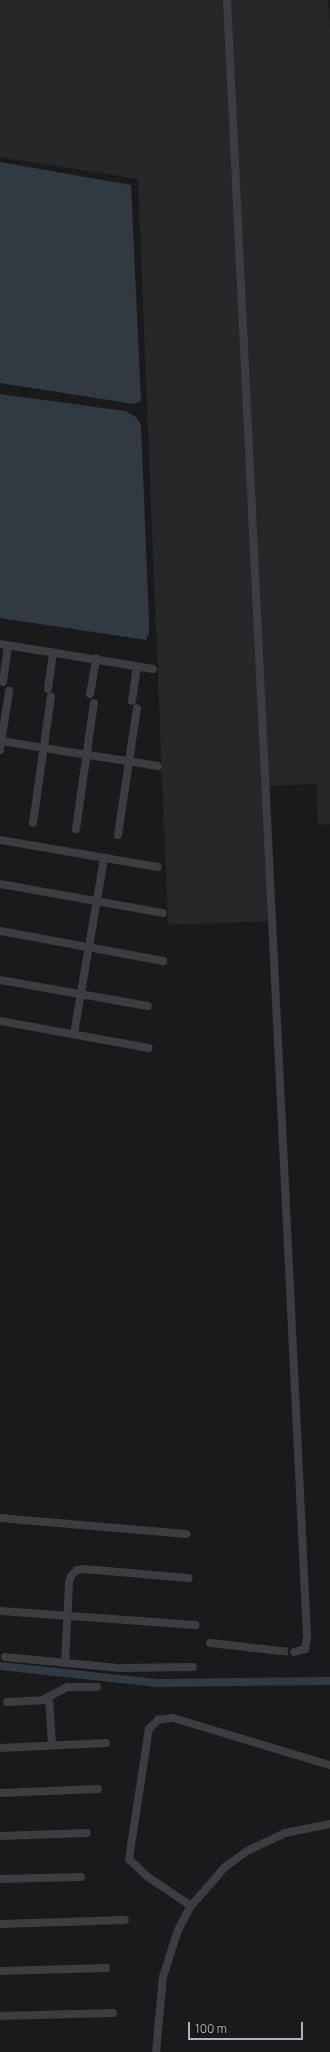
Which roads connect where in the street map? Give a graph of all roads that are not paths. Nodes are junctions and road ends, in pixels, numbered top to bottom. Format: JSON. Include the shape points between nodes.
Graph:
{"nodes":[{"id":1,"x":227,"y":0,"type":"edge"},
{"id":2,"x":4,"y":644,"type":"edge"},
{"id":3,"x":53,"y":652,"type":"junction"},
{"id":4,"x":96,"y":659,"type":"junction"},
{"id":5,"x":138,"y":666,"type":"junction"},
{"id":6,"x":153,"y":669,"type":"dead end"},
{"id":7,"x":3,"y":682,"type":"dead end"},
{"id":8,"x":9,"y":691,"type":"dead end"},
{"id":9,"x":90,"y":694,"type":"dead end"},
{"id":10,"x":94,"y":703,"type":"dead end"},
{"id":11,"x":1,"y":741,"type":"edge"},
{"id":12,"x":43,"y":748,"type":"junction"},
{"id":13,"x":0,"y":750,"type":"edge"},
{"id":14,"x":87,"y":755,"type":"junction"},
{"id":15,"x":129,"y":761,"type":"junction"},
{"id":16,"x":158,"y":766,"type":"dead end"},
{"id":17,"x":33,"y":823,"type":"dead end"},
{"id":18,"x":76,"y":829,"type":"dead end"},
{"id":19,"x":118,"y":836,"type":"dead end"},
{"id":20,"x":0,"y":840,"type":"edge"},
{"id":21,"x":104,"y":858,"type":"junction"},
{"id":22,"x":158,"y":867,"type":"dead end"},
{"id":23,"x":0,"y":884,"type":"edge"},
{"id":24,"x":96,"y":902,"type":"junction"},
{"id":25,"x":162,"y":914,"type":"dead end"},
{"id":26,"x":0,"y":931,"type":"edge"},
{"id":27,"x":89,"y":947,"type":"junction"},
{"id":28,"x":163,"y":960,"type":"dead end"},
{"id":29,"x":0,"y":980,"type":"edge"},
{"id":30,"x":81,"y":994,"type":"junction"},
{"id":31,"x":148,"y":1006,"type":"dead end"},
{"id":32,"x":0,"y":1021,"type":"edge"},
{"id":33,"x":74,"y":1034,"type":"junction"},
{"id":34,"x":149,"y":1048,"type":"dead end"},
{"id":35,"x":0,"y":1518,"type":"edge"},
{"id":36,"x":186,"y":1534,"type":"dead end"},
{"id":37,"x":189,"y":1578,"type":"dead end"},
{"id":38,"x":0,"y":1611,"type":"edge"},
{"id":39,"x":68,"y":1616,"type":"junction"},
{"id":40,"x":195,"y":1624,"type":"dead end"},
{"id":41,"x":210,"y":1642,"type":"dead end"},
{"id":42,"x":280,"y":1651,"type":"tunnel mouth"},
{"id":43,"x":294,"y":1652,"type":"dead end"},
{"id":44,"x":5,"y":1657,"type":"dead end"},
{"id":45,"x":65,"y":1663,"type":"junction"},
{"id":46,"x":193,"y":1667,"type":"dead end"},
{"id":47,"x":97,"y":1687,"type":"dead end"},
{"id":48,"x":49,"y":1698,"type":"junction"},
{"id":49,"x":7,"y":1702,"type":"dead end"},
{"id":50,"x":106,"y":1743,"type":"dead end"},
{"id":51,"x":52,"y":1745,"type":"junction"},
{"id":52,"x":0,"y":1748,"type":"edge"},
{"id":53,"x":330,"y":1765,"type":"edge"},
{"id":54,"x":98,"y":1789,"type":"dead end"},
{"id":55,"x":0,"y":1793,"type":"edge"},
{"id":56,"x":330,"y":1824,"type":"edge"},
{"id":57,"x":87,"y":1832,"type":"dead end"},
{"id":58,"x":0,"y":1836,"type":"edge"},
{"id":59,"x":81,"y":1878,"type":"dead end"},
{"id":60,"x":0,"y":1880,"type":"edge"},
{"id":61,"x":191,"y":1906,"type":"junction"},
{"id":62,"x":125,"y":1920,"type":"dead end"},
{"id":63,"x":0,"y":1924,"type":"edge"},
{"id":64,"x":106,"y":1968,"type":"dead end"},
{"id":65,"x":0,"y":1971,"type":"edge"},
{"id":66,"x":113,"y":2013,"type":"dead end"},
{"id":67,"x":0,"y":2016,"type":"edge"},
{"id":68,"x":156,"y":2052,"type":"edge"}],
"edges":[{"from":1,"to":43,"type":"street","via":[[307,1629],[305,1649]]},
{"from":2,"to":3,"type":"street"},
{"from":2,"to":7,"type":"street"},
{"from":3,"to":4,"type":"street"},
{"from":3,"to":12,"type":"street"},
{"from":4,"to":5,"type":"street"},
{"from":4,"to":9,"type":"street"},
{"from":5,"to":6,"type":"street"},
{"from":5,"to":15,"type":"street"},
{"from":8,"to":11,"type":"street"},
{"from":10,"to":14,"type":"street"},
{"from":11,"to":12,"type":"street"},
{"from":11,"to":13,"type":"street"},
{"from":12,"to":14,"type":"street"},
{"from":12,"to":17,"type":"street"},
{"from":14,"to":15,"type":"street"},
{"from":14,"to":18,"type":"street"},
{"from":15,"to":16,"type":"street"},
{"from":15,"to":19,"type":"street"},
{"from":20,"to":21,"type":"street"},
{"from":21,"to":22,"type":"street"},
{"from":21,"to":24,"type":"street"},
{"from":23,"to":24,"type":"street"},
{"from":24,"to":25,"type":"street"},
{"from":24,"to":27,"type":"street"},
{"from":26,"to":27,"type":"street"},
{"from":27,"to":28,"type":"street"},
{"from":27,"to":30,"type":"street"},
{"from":29,"to":30,"type":"street"},
{"from":30,"to":31,"type":"street"},
{"from":30,"to":33,"type":"street"},
{"from":32,"to":33,"type":"street"},
{"from":33,"to":34,"type":"street"},
{"from":35,"to":36,"type":"street"},
{"from":37,"to":39,"type":"street","via":[[77,1570],[71,1576]]},
{"from":38,"to":39,"type":"street"},
{"from":39,"to":40,"type":"street"},
{"from":39,"to":45,"type":"street"},
{"from":41,"to":42,"type":"street"},
{"from":44,"to":45,"type":"street"},
{"from":45,"to":46,"type":"street","via":[[120,1668]]},
{"from":47,"to":48,"type":"street","via":[[68,1687]]},
{"from":48,"to":49,"type":"street"},
{"from":48,"to":51,"type":"street"},
{"from":50,"to":51,"type":"street"},
{"from":51,"to":52,"type":"street"},
{"from":53,"to":61,"type":"street","via":[[174,1718],[158,1720],[149,1729],[129,1859],[148,1877]]},
{"from":54,"to":55,"type":"street"},
{"from":56,"to":61,"type":"street","via":[[285,1833],[247,1852],[225,1867]]},
{"from":57,"to":58,"type":"street"},
{"from":59,"to":60,"type":"street"},
{"from":61,"to":68,"type":"street","via":[[178,1930],[163,1977]]},
{"from":62,"to":63,"type":"street"},
{"from":64,"to":65,"type":"street"},
{"from":66,"to":67,"type":"street"}]}
